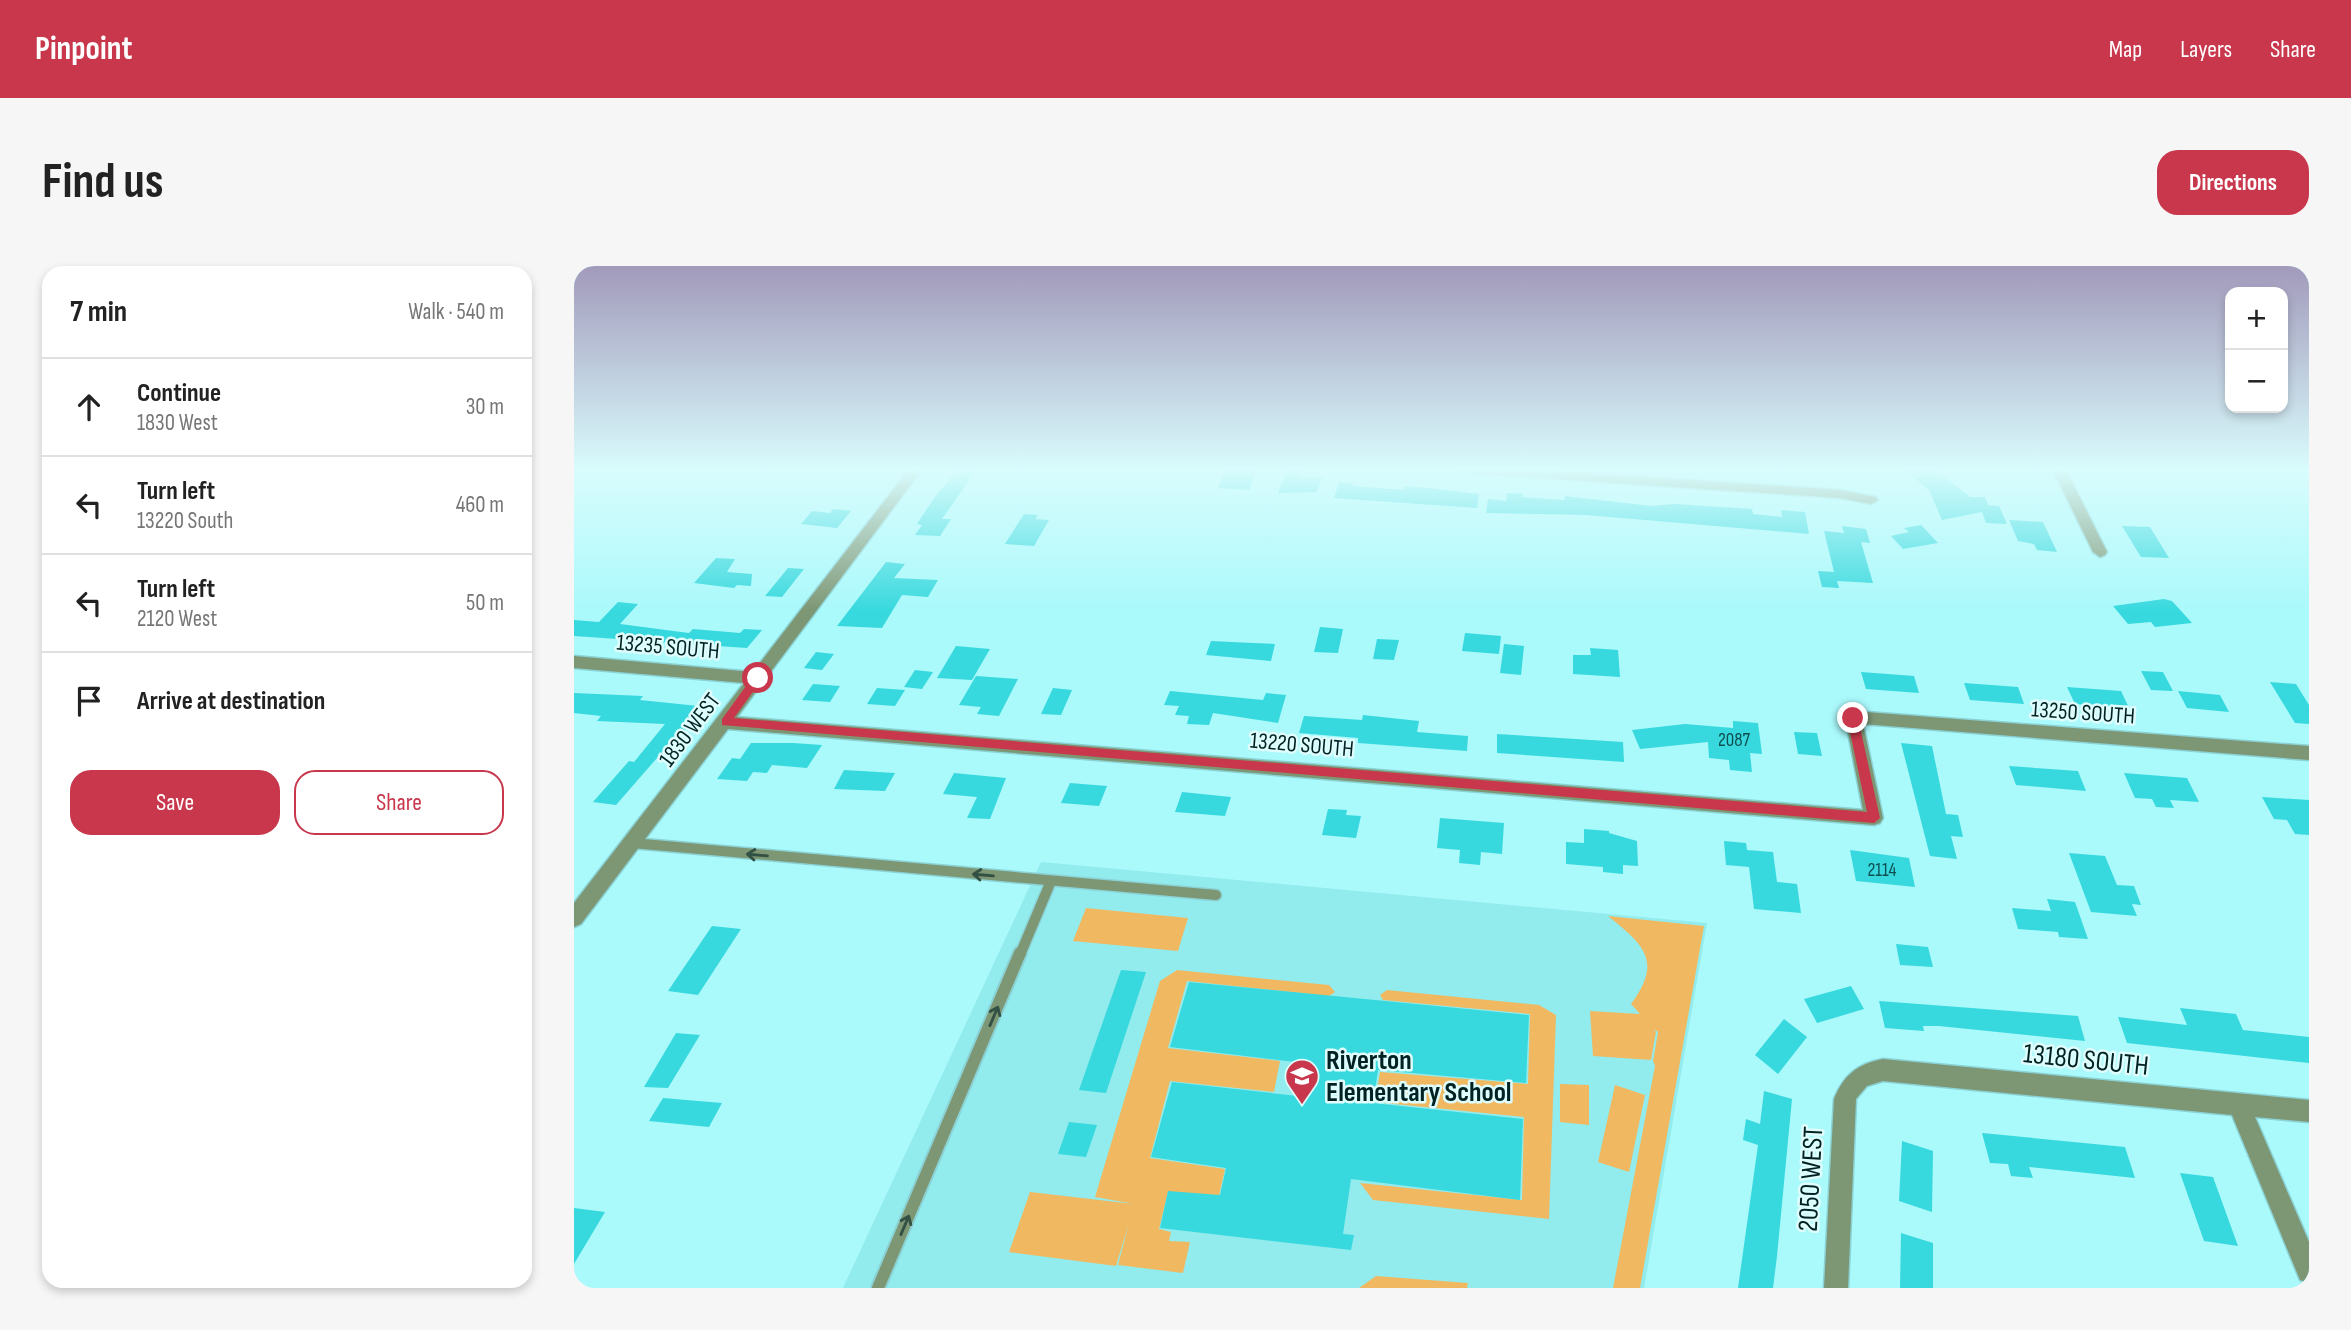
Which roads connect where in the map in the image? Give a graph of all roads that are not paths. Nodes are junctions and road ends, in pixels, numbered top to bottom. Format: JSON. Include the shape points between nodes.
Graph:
{"nodes":[{"id":1,"x":881,"y":516,"type":"edge"},
{"id":2,"x":2082,"y":516,"type":"edge"},
{"id":3,"x":2100,"y":552,"type":"dead end"},
{"id":4,"x":574,"y":662,"type":"edge"},
{"id":5,"x":758,"y":678,"type":"junction"},
{"id":6,"x":725,"y":722,"type":"junction"},
{"id":7,"x":2309,"y":753,"type":"edge"},
{"id":8,"x":1874,"y":818,"type":"joint"},
{"id":9,"x":632,"y":843,"type":"junction"},
{"id":10,"x":1051,"y":881,"type":"junction"},
{"id":11,"x":1216,"y":895,"type":"dead end"},
{"id":12,"x":574,"y":918,"type":"edge"},
{"id":13,"x":1858,"y":1078,"type":"joint"},
{"id":14,"x":2239,"y":1105,"type":"junction"},
{"id":15,"x":2309,"y":1111,"type":"edge"},
{"id":16,"x":2309,"y":1271,"type":"edge"},
{"id":17,"x":878,"y":1288,"type":"edge"},
{"id":18,"x":1836,"y":1288,"type":"edge"}],
"edges":[{"from":1,"to":5,"type":"street","name":"1830 WEST"},
{"from":2,"to":3,"type":"street"},
{"from":4,"to":5,"type":"street","name":"13235 SOUTH"},
{"from":5,"to":6,"type":"street","name":"1830 WEST"},
{"from":6,"to":8,"type":"street","name":"13220 SOUTH"},
{"from":6,"to":9,"type":"street","name":"1830 WEST"},
{"from":7,"to":8,"type":"street","name":"13250 SOUTH","via":[[1853,718]]},
{"from":10,"to":9,"type":"lane","one_way":true},
{"from":9,"to":12,"type":"street","name":"1830 WEST"},
{"from":10,"to":11,"type":"lane"},
{"from":17,"to":10,"type":"lane","one_way":true},
{"from":13,"to":14,"type":"street","name":"13180 SOUTH","via":[[1883,1070]]},
{"from":13,"to":18,"type":"street","name":"2050 WEST","via":[[1845,1099]]},
{"from":14,"to":15,"type":"street","name":"13180 SOUTH"},
{"from":14,"to":16,"type":"street"}]}
